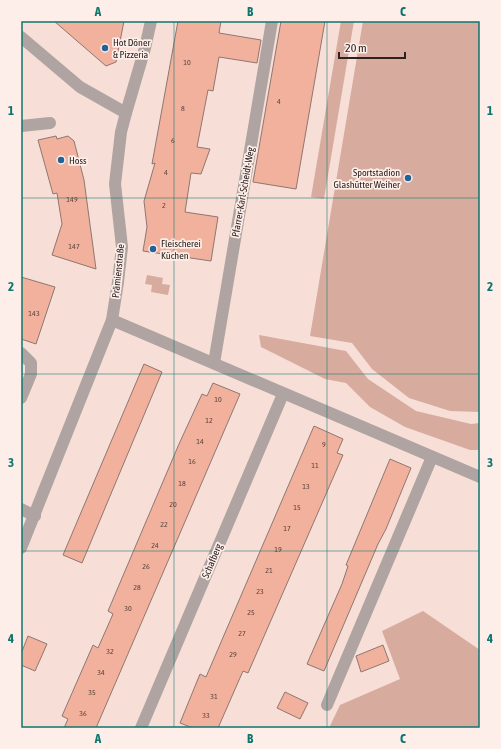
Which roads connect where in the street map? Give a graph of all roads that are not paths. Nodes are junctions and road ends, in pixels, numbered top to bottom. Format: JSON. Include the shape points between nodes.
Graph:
{"nodes":[{"id":1,"x":151,"y":21,"type":"edge"},
{"id":2,"x":272,"y":21,"type":"edge"},
{"id":3,"x":21,"y":37,"type":"edge"},
{"id":4,"x":126,"y":113,"type":"junction"},
{"id":5,"x":50,"y":123,"type":"dead end"},
{"id":6,"x":21,"y":126,"type":"edge"},
{"id":7,"x":112,"y":320,"type":"junction"},
{"id":8,"x":21,"y":353,"type":"edge"},
{"id":9,"x":214,"y":363,"type":"junction"},
{"id":10,"x":283,"y":394,"type":"junction"},
{"id":11,"x":21,"y":398,"type":"edge"},
{"id":12,"x":432,"y":457,"type":"junction"},
{"id":13,"x":480,"y":477,"type":"edge"},
{"id":14,"x":21,"y":509,"type":"edge"},
{"id":15,"x":35,"y":516,"type":"junction"},
{"id":16,"x":22,"y":545,"type":"edge"},
{"id":17,"x":327,"y":705,"type":"dead end"},
{"id":18,"x":141,"y":728,"type":"edge"}],
"edges":[{"from":1,"to":4,"type":"street","name":"Prämienstraße"},
{"from":2,"to":9,"type":"street","name":"Pfarrer-Karl-Scheidt-Weg"},
{"from":3,"to":4,"type":"street","via":[[80,87]]},
{"from":4,"to":7,"type":"street","name":"Prämienstraße","via":[[121,132],[115,184],[122,247]]},
{"from":5,"to":6,"type":"street"},
{"from":7,"to":9,"type":"street"},
{"from":7,"to":15,"type":"street","name":"Prämienstraße"},
{"from":8,"to":11,"type":"street","via":[[31,363],[31,374]]},
{"from":9,"to":10,"type":"street"},
{"from":10,"to":12,"type":"street"},
{"from":10,"to":18,"type":"street","name":"Schafberg"},
{"from":12,"to":13,"type":"street"},
{"from":12,"to":17,"type":"street"},
{"from":14,"to":15,"type":"street"},
{"from":15,"to":16,"type":"street","name":"Prämienstraße"}]}
